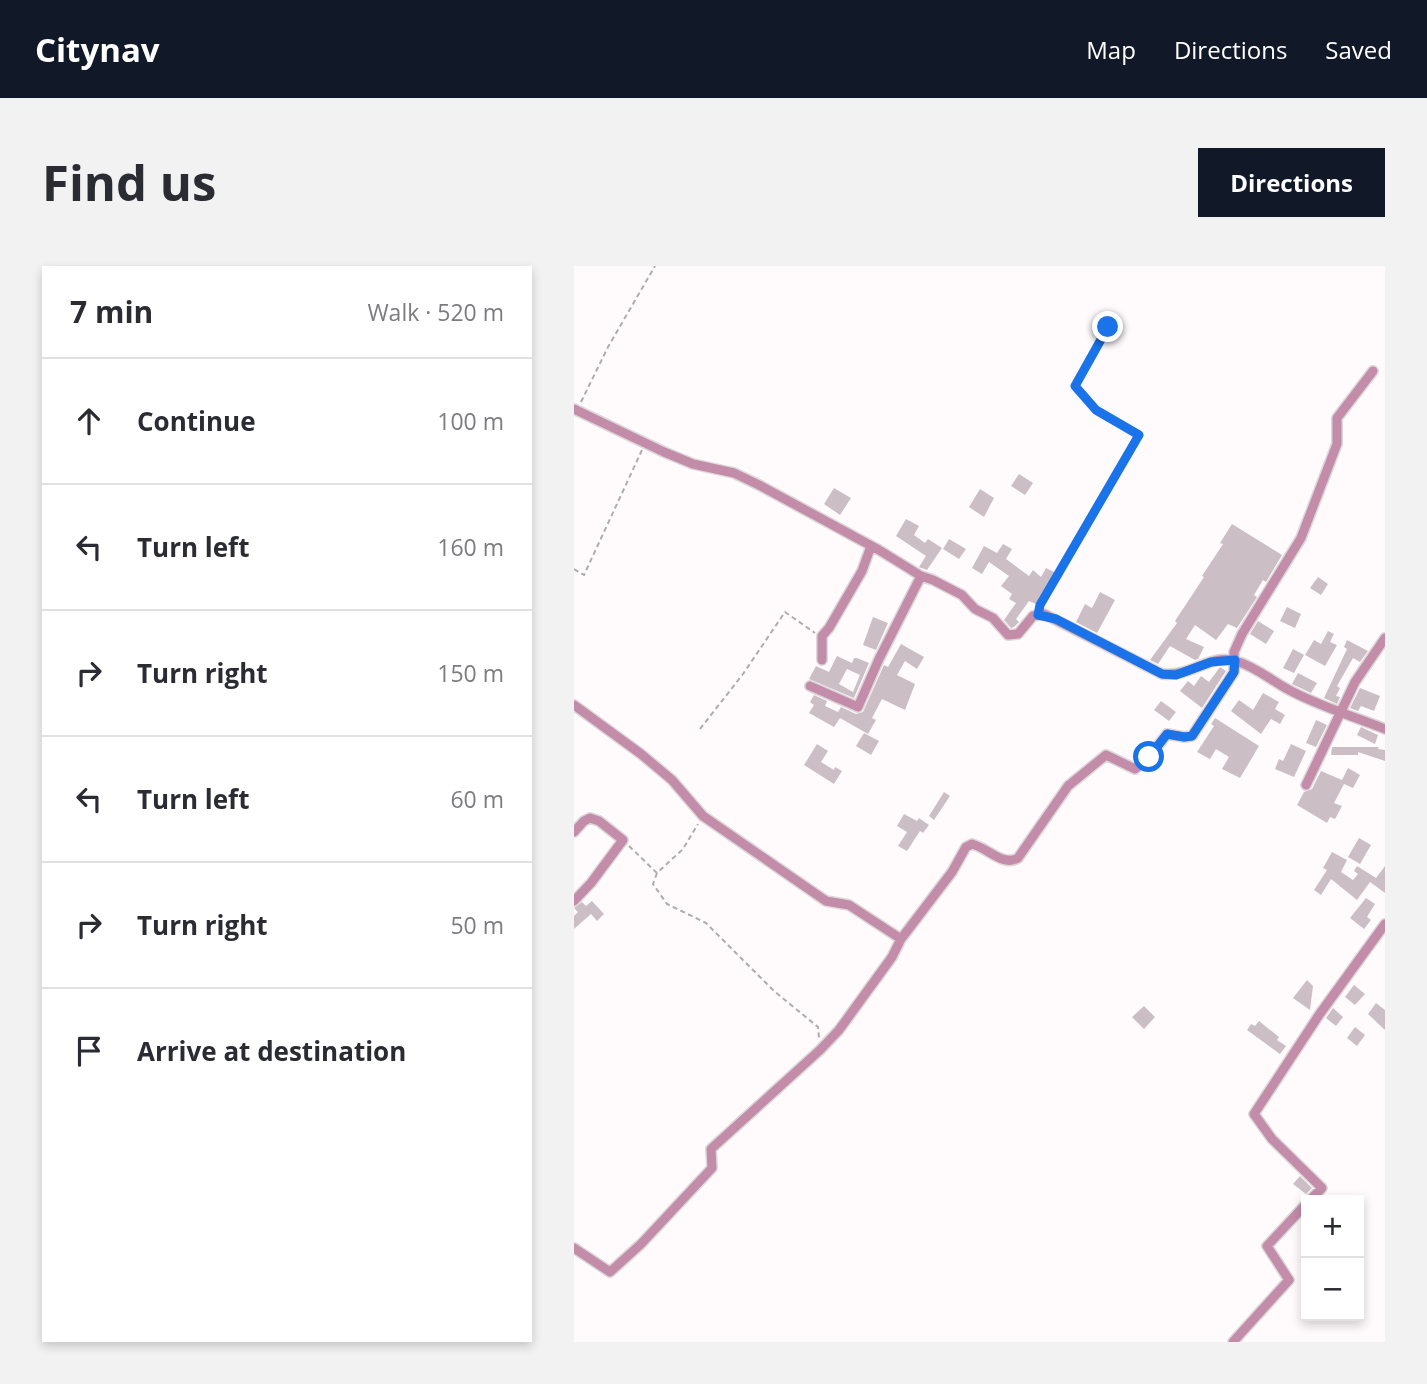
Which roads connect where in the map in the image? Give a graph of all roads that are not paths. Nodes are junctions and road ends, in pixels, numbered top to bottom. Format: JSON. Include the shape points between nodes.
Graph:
{"nodes":[{"id":1,"x":1373,"y":371,"type":"dead end"},
{"id":2,"x":576,"y":409,"type":"edge"},
{"id":3,"x":871,"y":545,"type":"junction"},
{"id":4,"x":921,"y":576,"type":"junction"},
{"id":5,"x":1385,"y":638,"type":"edge"},
{"id":6,"x":822,"y":660,"type":"dead end"},
{"id":7,"x":1235,"y":660,"type":"junction"},
{"id":8,"x":810,"y":686,"type":"dead end"},
{"id":9,"x":574,"y":705,"type":"edge"},
{"id":10,"x":1341,"y":712,"type":"junction"},
{"id":11,"x":1385,"y":729,"type":"edge"},
{"id":12,"x":1306,"y":785,"type":"dead end"},
{"id":13,"x":574,"y":832,"type":"edge"},
{"id":14,"x":574,"y":901,"type":"edge"},
{"id":15,"x":1385,"y":924,"type":"edge"},
{"id":16,"x":901,"y":939,"type":"junction"},
{"id":17,"x":1315,"y":1195,"type":"edge"},
{"id":18,"x":1301,"y":1209,"type":"edge"},
{"id":19,"x":574,"y":1248,"type":"edge"},
{"id":20,"x":1233,"y":1342,"type":"edge"}],
"edges":[{"from":1,"to":7,"type":"street","via":[[1337,418],[1337,444],[1301,538],[1242,634]]},
{"from":2,"to":3,"type":"street","via":[[693,464],[734,473]]},
{"from":3,"to":4,"type":"street"},
{"from":3,"to":6,"type":"street","via":[[863,571],[822,636]]},
{"from":4,"to":7,"type":"street","via":[[962,594],[1008,635],[1018,634],[1038,615],[1056,619],[1162,674],[1176,675],[1211,662]]},
{"from":4,"to":8,"type":"street","via":[[858,707]]},
{"from":5,"to":10,"type":"street"},
{"from":7,"to":10,"type":"street","via":[[1292,692]]},
{"from":7,"to":16,"type":"street","via":[[1234,672],[1192,736],[1167,734],[1135,769],[1106,755],[1068,786],[1013,861],[981,846],[966,847]]},
{"from":9,"to":16,"type":"street","via":[[672,780],[703,816],[826,901],[849,905]]},
{"from":10,"to":11,"type":"street"},
{"from":10,"to":12,"type":"street"},
{"from":13,"to":14,"type":"street","via":[[590,818],[623,840]]},
{"from":15,"to":17,"type":"street","via":[[1254,1114],[1272,1139],[1322,1188]]},
{"from":16,"to":19,"type":"street","via":[[851,1014],[820,1050],[711,1149],[712,1168],[641,1244],[610,1272]]},
{"from":18,"to":20,"type":"street","via":[[1266,1246],[1289,1280]]}]}
